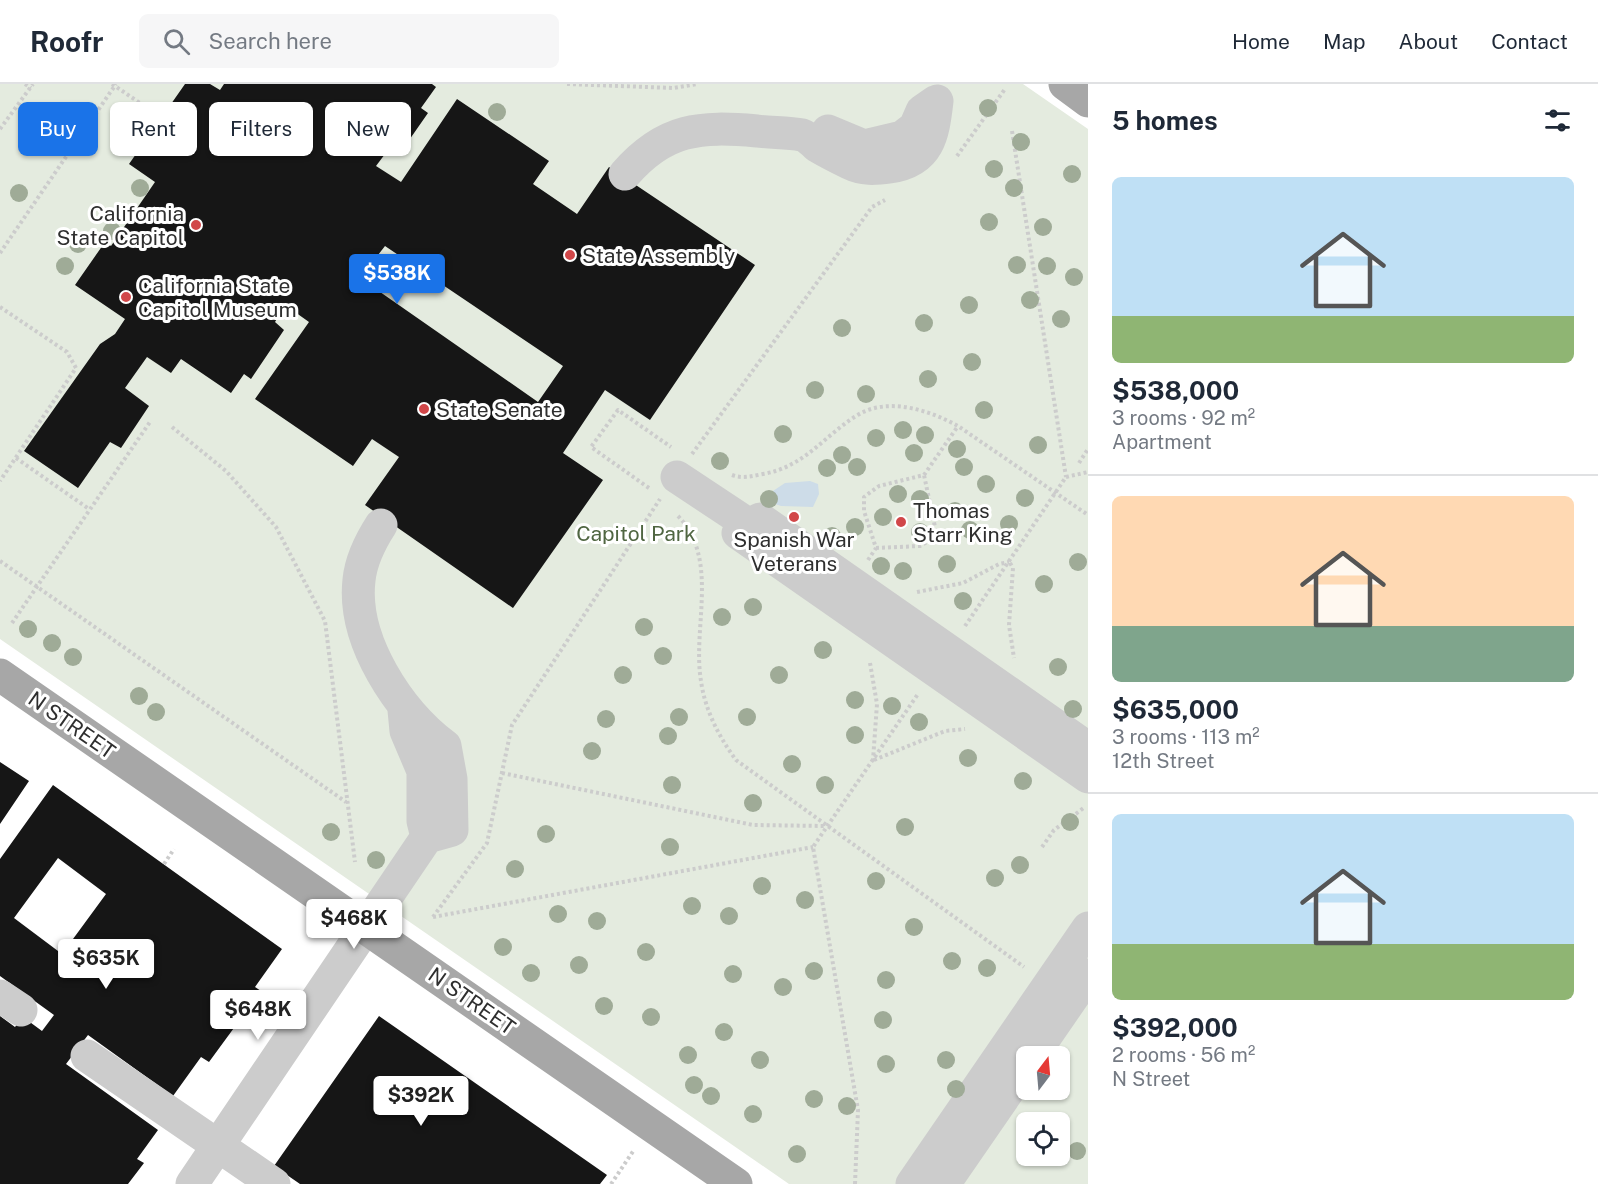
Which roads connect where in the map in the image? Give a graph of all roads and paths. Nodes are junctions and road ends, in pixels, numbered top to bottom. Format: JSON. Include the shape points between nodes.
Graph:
{"nodes":[{"id":1,"x":25,"y":84,"type":"edge"},
{"id":2,"x":567,"y":84,"type":"edge"},
{"id":3,"x":697,"y":84,"type":"edge"},
{"id":4,"x":1065,"y":84,"type":"edge"},
{"id":5,"x":114,"y":85,"type":"edge"},
{"id":6,"x":32,"y":86,"type":"edge"},
{"id":7,"x":936,"y":98,"type":"edge"},
{"id":8,"x":1088,"y":101,"type":"edge"},
{"id":9,"x":139,"y":102,"type":"edge"},
{"id":10,"x":0,"y":129,"type":"edge"},
{"id":11,"x":1012,"y":131,"type":"dead end"},
{"id":12,"x":818,"y":133,"type":"junction"},
{"id":13,"x":626,"y":174,"type":"dead end"},
{"id":14,"x":0,"y":253,"type":"edge"},
{"id":15,"x":0,"y":307,"type":"edge"},
{"id":16,"x":150,"y":422,"type":"dead end"},
{"id":17,"x":958,"y":426,"type":"junction"},
{"id":18,"x":172,"y":427,"type":"dead end"},
{"id":19,"x":1088,"y":449,"type":"edge"},
{"id":20,"x":16,"y":458,"type":"junction"},
{"id":21,"x":1079,"y":463,"type":"dead end"},
{"id":22,"x":1088,"y":472,"type":"edge"},
{"id":23,"x":730,"y":474,"type":"dead end"},
{"id":24,"x":924,"y":475,"type":"junction"},
{"id":25,"x":1066,"y":477,"type":"junction"},
{"id":26,"x":674,"y":478,"type":"junction"},
{"id":27,"x":0,"y":482,"type":"edge"},
{"id":28,"x":1054,"y":491,"type":"junction"},
{"id":29,"x":89,"y":509,"type":"junction"},
{"id":30,"x":672,"y":510,"type":"dead end"},
{"id":31,"x":1088,"y":514,"type":"edge"},
{"id":32,"x":748,"y":524,"type":"junction"},
{"id":33,"x":381,"y":525,"type":"dead end"},
{"id":34,"x":0,"y":561,"type":"edge"},
{"id":35,"x":1010,"y":562,"type":"junction"},
{"id":36,"x":36,"y":585,"type":"junction"},
{"id":37,"x":909,"y":593,"type":"dead end"},
{"id":38,"x":12,"y":623,"type":"dead end"},
{"id":39,"x":868,"y":656,"type":"dead end"},
{"id":40,"x":941,"y":660,"type":"junction"},
{"id":41,"x":1015,"y":661,"type":"dead end"},
{"id":42,"x":0,"y":675,"type":"edge"},
{"id":43,"x":404,"y":709,"type":"junction"},
{"id":44,"x":972,"y":729,"type":"dead end"},
{"id":45,"x":1088,"y":748,"type":"edge"},
{"id":46,"x":1088,"y":760,"type":"edge"},
{"id":47,"x":873,"y":761,"type":"junction"},
{"id":48,"x":502,"y":773,"type":"dead end"},
{"id":49,"x":1088,"y":777,"type":"edge"},
{"id":50,"x":346,"y":802,"type":"junction"},
{"id":51,"x":1088,"y":805,"type":"edge"},
{"id":52,"x":825,"y":826,"type":"junction"},
{"id":53,"x":439,"y":834,"type":"junction"},
{"id":54,"x":813,"y":847,"type":"junction"},
{"id":55,"x":1042,"y":847,"type":"dead end"},
{"id":56,"x":174,"y":849,"type":"dead end"},
{"id":57,"x":355,"y":862,"type":"dead end"},
{"id":58,"x":164,"y":864,"type":"dead end"},
{"id":59,"x":434,"y":917,"type":"dead end"},
{"id":60,"x":365,"y":926,"type":"junction"},
{"id":61,"x":1088,"y":928,"type":"edge"},
{"id":62,"x":1088,"y":950,"type":"edge"},
{"id":63,"x":1088,"y":975,"type":"edge"},
{"id":64,"x":1049,"y":985,"type":"junction"},
{"id":65,"x":1039,"y":1046,"type":"edge"},
{"id":66,"x":87,"y":1056,"type":"dead end"},
{"id":67,"x":1016,"y":1080,"type":"edge"},
{"id":68,"x":651,"y":1125,"type":"junction"},
{"id":69,"x":219,"y":1145,"type":"junction"},
{"id":70,"x":192,"y":1184,"type":"edge"},
{"id":71,"x":274,"y":1184,"type":"edge"},
{"id":72,"x":611,"y":1184,"type":"edge"},
{"id":73,"x":736,"y":1184,"type":"edge"},
{"id":74,"x":855,"y":1184,"type":"edge"},
{"id":75,"x":912,"y":1184,"type":"edge"},
{"id":76,"x":930,"y":1184,"type":"edge"},
{"id":77,"x":944,"y":1184,"type":"edge"}],
"edges":[{"from":1,"to":6,"type":"path"},
{"from":2,"to":3,"type":"path","via":[[673,88]]},
{"from":4,"to":8,"type":"main road"},
{"from":5,"to":9,"type":"path"},
{"from":5,"to":14,"type":"path"},
{"from":6,"to":10,"type":"path"},
{"from":7,"to":12,"type":"street","via":[[870,128]]},
{"from":7,"to":12,"type":"street","via":[[935,125],[927,146],[913,161],[861,168],[819,147]]},
{"from":11,"to":25,"type":"path"},
{"from":12,"to":13,"type":"street","via":[[698,129],[660,143]]},
{"from":15,"to":20,"type":"path","via":[[66,352],[76,368]]},
{"from":16,"to":29,"type":"path"},
{"from":17,"to":23,"type":"path","via":[[926,411],[878,408],[856,416],[811,454],[787,467],[741,478]]},
{"from":17,"to":24,"type":"path"},
{"from":17,"to":28,"type":"path"},
{"from":18,"to":50,"type":"path","via":[[226,471],[276,527],[325,621]]},
{"from":19,"to":21,"type":"path"},
{"from":20,"to":27,"type":"path"},
{"from":20,"to":29,"type":"path"},
{"from":22,"to":25,"type":"path"},
{"from":24,"to":24,"type":"path","via":[[935,527],[933,539],[920,546],[876,548],[864,512],[864,497],[879,486]]},
{"from":25,"to":28,"type":"path"},
{"from":26,"to":26,"type":"path","via":[[591,447],[618,410]]},
{"from":26,"to":32,"type":"street"},
{"from":28,"to":31,"type":"path"},
{"from":28,"to":35,"type":"path"},
{"from":29,"to":36,"type":"path"},
{"from":30,"to":52,"type":"path","via":[[692,535],[701,564],[699,660],[713,723],[736,760]]},
{"from":32,"to":40,"type":"street","via":[[738,533]]},
{"from":32,"to":46,"type":"street"},
{"from":33,"to":43,"type":"street","via":[[361,568],[359,610],[367,639]]},
{"from":34,"to":36,"type":"path"},
{"from":35,"to":37,"type":"path","via":[[963,583]]},
{"from":35,"to":40,"type":"path"},
{"from":35,"to":41,"type":"path","via":[[1013,568],[1009,625]]},
{"from":36,"to":38,"type":"path"},
{"from":36,"to":50,"type":"path"},
{"from":39,"to":47,"type":"path","via":[[877,704]]},
{"from":40,"to":45,"type":"street"},
{"from":40,"to":47,"type":"path"},
{"from":40,"to":49,"type":"street"},
{"from":42,"to":60,"type":"main road","name":"N STREET"},
{"from":43,"to":53,"type":"street","via":[[406,731],[423,771],[423,821]]},
{"from":43,"to":53,"type":"street","via":[[445,746],[451,778]]},
{"from":44,"to":47,"type":"path","via":[[945,731]]},
{"from":47,"to":52,"type":"path"},
{"from":48,"to":52,"type":"path","via":[[753,825]]},
{"from":50,"to":57,"type":"path"},
{"from":51,"to":55,"type":"path","via":[[1068,818]]},
{"from":52,"to":54,"type":"path"},
{"from":52,"to":64,"type":"path"},
{"from":53,"to":60,"type":"street"},
{"from":54,"to":59,"type":"path"},
{"from":54,"to":74,"type":"path","via":[[858,1110]]},
{"from":56,"to":58,"type":"path"},
{"from":60,"to":68,"type":"main road","name":"N STREET"},
{"from":60,"to":69,"type":"street"},
{"from":61,"to":64,"type":"street"},
{"from":62,"to":76,"type":"street"},
{"from":63,"to":65,"type":"street"},
{"from":64,"to":75,"type":"street"},
{"from":66,"to":69,"type":"street"},
{"from":67,"to":77,"type":"street"},
{"from":68,"to":72,"type":"path"},
{"from":68,"to":73,"type":"main road","name":"N STREET"},
{"from":69,"to":70,"type":"street"},
{"from":69,"to":71,"type":"street"}]}
